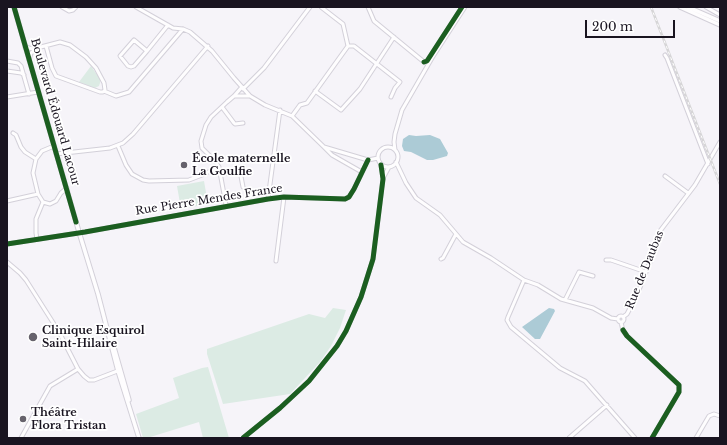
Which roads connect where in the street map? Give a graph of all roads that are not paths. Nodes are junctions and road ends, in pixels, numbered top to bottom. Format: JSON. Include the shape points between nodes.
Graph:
{"nodes":[{"id":1,"x":14,"y":7,"type":"edge"},
{"id":2,"x":62,"y":7,"type":"edge"},
{"id":3,"x":76,"y":7,"type":"edge"},
{"id":4,"x":136,"y":7,"type":"edge"},
{"id":5,"x":310,"y":7,"type":"edge"},
{"id":6,"x":320,"y":7,"type":"edge"},
{"id":7,"x":368,"y":7,"type":"edge"},
{"id":8,"x":463,"y":7,"type":"edge"},
{"id":9,"x":680,"y":7,"type":"edge"},
{"id":10,"x":688,"y":7,"type":"edge"},
{"id":11,"x":706,"y":7,"type":"edge"},
{"id":12,"x":699,"y":14,"type":"junction"},
{"id":13,"x":720,"y":14,"type":"edge"},
{"id":14,"x":720,"y":21,"type":"edge"},
{"id":15,"x":168,"y":25,"type":"junction"},
{"id":16,"x":720,"y":25,"type":"edge"},
{"id":17,"x":183,"y":29,"type":"junction"},
{"id":18,"x":394,"y":37,"type":"junction"},
{"id":19,"x":46,"y":46,"type":"junction"},
{"id":20,"x":208,"y":46,"type":"junction"},
{"id":21,"x":348,"y":46,"type":"junction"},
{"id":22,"x":25,"y":48,"type":"junction"},
{"id":23,"x":38,"y":48,"type":"junction"},
{"id":24,"x":147,"y":51,"type":"junction"},
{"id":25,"x":664,"y":55,"type":"dead end"},
{"id":26,"x":29,"y":60,"type":"junction"},
{"id":27,"x":7,"y":61,"type":"edge"},
{"id":28,"x":377,"y":63,"type":"junction"},
{"id":29,"x":7,"y":71,"type":"edge"},
{"id":30,"x":24,"y":75,"type":"junction"},
{"id":31,"x":243,"y":88,"type":"junction"},
{"id":32,"x":104,"y":91,"type":"junction"},
{"id":33,"x":315,"y":91,"type":"junction"},
{"id":34,"x":38,"y":92,"type":"junction"},
{"id":35,"x":29,"y":94,"type":"junction"},
{"id":36,"x":234,"y":96,"type":"junction"},
{"id":37,"x":250,"y":96,"type":"junction"},
{"id":38,"x":7,"y":97,"type":"edge"},
{"id":39,"x":391,"y":97,"type":"dead end"},
{"id":40,"x":222,"y":107,"type":"junction"},
{"id":41,"x":280,"y":110,"type":"junction"},
{"id":42,"x":292,"y":116,"type":"junction"},
{"id":43,"x":243,"y":123,"type":"dead end"},
{"id":44,"x":13,"y":133,"type":"dead end"},
{"id":45,"x":395,"y":134,"type":"junction"},
{"id":46,"x":720,"y":142,"type":"edge"},
{"id":47,"x":54,"y":146,"type":"junction"},
{"id":48,"x":118,"y":146,"type":"junction"},
{"id":49,"x":387,"y":146,"type":"junction"},
{"id":50,"x":324,"y":147,"type":"junction"},
{"id":51,"x":396,"y":150,"type":"junction"},
{"id":52,"x":344,"y":153,"type":"junction"},
{"id":53,"x":56,"y":154,"type":"junction"},
{"id":54,"x":378,"y":158,"type":"junction"},
{"id":55,"x":36,"y":159,"type":"junction"},
{"id":56,"x":339,"y":160,"type":"junction"},
{"id":57,"x":368,"y":160,"type":"junction"},
{"id":58,"x":396,"y":162,"type":"junction"},
{"id":59,"x":708,"y":164,"type":"junction"},
{"id":60,"x":382,"y":165,"type":"junction"},
{"id":61,"x":390,"y":166,"type":"junction"},
{"id":62,"x":219,"y":167,"type":"junction"},
{"id":63,"x":399,"y":169,"type":"junction"},
{"id":64,"x":360,"y":171,"type":"dead end"},
{"id":65,"x":221,"y":174,"type":"junction"},
{"id":66,"x":665,"y":176,"type":"dead end"},
{"id":67,"x":383,"y":179,"type":"junction"},
{"id":68,"x":243,"y":187,"type":"dead end"},
{"id":69,"x":66,"y":188,"type":"junction"},
{"id":70,"x":688,"y":193,"type":"junction"},
{"id":71,"x":38,"y":194,"type":"junction"},
{"id":72,"x":284,"y":197,"type":"junction"},
{"id":73,"x":268,"y":199,"type":"junction"},
{"id":74,"x":7,"y":201,"type":"edge"},
{"id":75,"x":43,"y":202,"type":"junction"},
{"id":76,"x":226,"y":205,"type":"junction"},
{"id":77,"x":79,"y":232,"type":"junction"},
{"id":78,"x":456,"y":234,"type":"junction"},
{"id":79,"x":38,"y":239,"type":"junction"},
{"id":80,"x":7,"y":244,"type":"edge"},
{"id":81,"x":441,"y":259,"type":"dead end"},
{"id":82,"x":606,"y":260,"type":"dead end"},
{"id":83,"x":276,"y":261,"type":"dead end"},
{"id":84,"x":7,"y":262,"type":"edge"},
{"id":85,"x":646,"y":272,"type":"junction"},
{"id":86,"x":593,"y":276,"type":"dead end"},
{"id":87,"x":524,"y":280,"type":"junction"},
{"id":88,"x":565,"y":300,"type":"junction"},
{"id":89,"x":620,"y":320,"type":"junction"},
{"id":90,"x":109,"y":334,"type":"junction"},
{"id":91,"x":78,"y":369,"type":"junction"},
{"id":92,"x":119,"y":370,"type":"junction"},
{"id":93,"x":126,"y":389,"type":"junction"},
{"id":94,"x":607,"y":405,"type":"junction"},
{"id":95,"x":130,"y":409,"type":"junction"},
{"id":96,"x":720,"y":416,"type":"edge"},
{"id":97,"x":21,"y":438,"type":"edge"},
{"id":98,"x":139,"y":438,"type":"edge"},
{"id":99,"x":244,"y":438,"type":"edge"},
{"id":100,"x":569,"y":438,"type":"edge"},
{"id":101,"x":635,"y":438,"type":"edge"},
{"id":102,"x":652,"y":438,"type":"edge"},
{"id":103,"x":696,"y":438,"type":"edge"}],
"edges":[{"from":1,"to":22,"type":"main road","name":"Boulevard Édouard Lacour"},
{"from":2,"to":3,"type":"street","via":[[73,10]]},
{"from":4,"to":15,"type":"street"},
{"from":5,"to":31,"type":"street","via":[[257,77]]},
{"from":6,"to":21,"type":"street","via":[[343,24]]},
{"from":7,"to":18,"type":"street","via":[[374,21]]},
{"from":8,"to":18,"type":"street","via":[[427,61],[424,62]]},
{"from":8,"to":45,"type":"street","via":[[402,110]]},
{"from":9,"to":12,"type":"main road"},
{"from":10,"to":12,"type":"main road"},
{"from":11,"to":13,"type":"street"},
{"from":12,"to":14,"type":"main road"},
{"from":12,"to":16,"type":"main road"},
{"from":15,"to":17,"type":"street"},
{"from":15,"to":24,"type":"street"},
{"from":17,"to":20,"type":"street"},
{"from":17,"to":32,"type":"street","via":[[131,91],[116,96]]},
{"from":18,"to":28,"type":"street"},
{"from":19,"to":23,"type":"street"},
{"from":19,"to":32,"type":"street","via":[[56,76],[87,88]]},
{"from":19,"to":32,"type":"street","via":[[64,42],[70,44],[99,74],[106,88]]},
{"from":20,"to":31,"type":"street"},
{"from":20,"to":48,"type":"street","via":[[133,134]]},
{"from":21,"to":28,"type":"street","via":[[354,46]]},
{"from":21,"to":33,"type":"street"},
{"from":22,"to":23,"type":"street"},
{"from":22,"to":26,"type":"main road","name":"Boulevard Édouard Lacour"},
{"from":23,"to":26,"type":"street","via":[[31,53]]},
{"from":24,"to":24,"type":"street","via":[[131,67],[120,56],[134,40]]},
{"from":25,"to":59,"type":"street"},
{"from":26,"to":34,"type":"main road","name":"Boulevard Édouard Lacour"},
{"from":27,"to":30,"type":"street","via":[[20,64]]},
{"from":28,"to":33,"type":"street","via":[[360,89],[341,110]]},
{"from":28,"to":39,"type":"street","via":[[400,82]]},
{"from":29,"to":30,"type":"street"},
{"from":30,"to":35,"type":"street"},
{"from":31,"to":36,"type":"street"},
{"from":31,"to":37,"type":"street"},
{"from":33,"to":42,"type":"street","via":[[307,103],[300,106]]},
{"from":34,"to":35,"type":"street"},
{"from":34,"to":47,"type":"main road","name":"Boulevard Édouard Lacour"},
{"from":35,"to":38,"type":"street"},
{"from":36,"to":37,"type":"street"},
{"from":36,"to":40,"type":"street"},
{"from":37,"to":41,"type":"street"},
{"from":40,"to":43,"type":"street","via":[[235,124]]},
{"from":40,"to":62,"type":"street","via":[[206,125],[200,144]]},
{"from":41,"to":42,"type":"street"},
{"from":41,"to":73,"type":"street"},
{"from":42,"to":50,"type":"street"},
{"from":44,"to":55,"type":"street","via":[[25,152]]},
{"from":45,"to":49,"type":"street"},
{"from":45,"to":51,"type":"street"},
{"from":46,"to":59,"type":"street","name":"Rue de Daubas"},
{"from":47,"to":53,"type":"main road","name":"Boulevard Édouard Lacour"},
{"from":47,"to":55,"type":"street","via":[[42,151]]},
{"from":48,"to":53,"type":"street"},
{"from":48,"to":62,"type":"street","via":[[132,174],[143,180],[189,180]]},
{"from":49,"to":51,"type":"street"},
{"from":49,"to":54,"type":"street","via":[[379,151]]},
{"from":50,"to":52,"type":"street"},
{"from":50,"to":56,"type":"street"},
{"from":51,"to":58,"type":"street"},
{"from":52,"to":56,"type":"street"},
{"from":52,"to":57,"type":"street"},
{"from":53,"to":69,"type":"main road","name":"Boulevard Édouard Lacour"},
{"from":54,"to":57,"type":"street"},
{"from":54,"to":60,"type":"street"},
{"from":55,"to":71,"type":"street","via":[[34,173]]},
{"from":56,"to":64,"type":"street"},
{"from":57,"to":72,"type":"street","name":"Rue Pierre Mendes France","via":[[354,189],[345,199]]},
{"from":58,"to":61,"type":"street"},
{"from":58,"to":63,"type":"street"},
{"from":59,"to":70,"type":"street","name":"Rue de Daubas"},
{"from":60,"to":61,"type":"street"},
{"from":60,"to":67,"type":"street"},
{"from":61,"to":63,"type":"street"},
{"from":61,"to":67,"type":"street"},
{"from":62,"to":65,"type":"street"},
{"from":63,"to":78,"type":"street","via":[[416,198],[440,215]]},
{"from":65,"to":68,"type":"street","via":[[240,171]]},
{"from":65,"to":76,"type":"street"},
{"from":66,"to":70,"type":"street"},
{"from":67,"to":99,"type":"street","via":[[369,274],[346,331],[309,381]]},
{"from":69,"to":75,"type":"street","via":[[53,203]]},
{"from":69,"to":77,"type":"main road","name":"Boulevard Édouard Lacour"},
{"from":70,"to":85,"type":"street","name":"Rue de Daubas","via":[[660,231]]},
{"from":71,"to":74,"type":"street"},
{"from":71,"to":75,"type":"street"},
{"from":72,"to":73,"type":"street","name":"Rue Pierre Mendes France"},
{"from":72,"to":83,"type":"street"},
{"from":73,"to":76,"type":"street","name":"Rue Pierre Mendes France"},
{"from":75,"to":79,"type":"street","via":[[36,220]]},
{"from":76,"to":77,"type":"street","name":"Rue Pierre Mendes France"},
{"from":77,"to":79,"type":"street","name":"Rue Pierre Mendes France"},
{"from":77,"to":90,"type":"main road","name":"Boulevard Édouard Lacour"},
{"from":78,"to":81,"type":"street"},
{"from":78,"to":87,"type":"street","via":[[463,242]]},
{"from":79,"to":80,"type":"street","name":"Rue Pierre Mendes France"},
{"from":82,"to":85,"type":"street"},
{"from":84,"to":91,"type":"street","via":[[26,280],[59,332]]},
{"from":85,"to":89,"type":"street","name":"Rue de Daubas","via":[[627,314],[624,317],[620,316]]},
{"from":86,"to":88,"type":"street","via":[[580,272]]},
{"from":87,"to":88,"type":"street"},
{"from":87,"to":94,"type":"street","via":[[508,317],[508,323],[560,368],[585,381]]},
{"from":88,"to":89,"type":"street","via":[[593,308]]},
{"from":89,"to":102,"type":"street","name":"Rue de Daubas","via":[[627,336],[679,385],[679,392]]},
{"from":90,"to":92,"type":"main road"},
{"from":90,"to":93,"type":"main road"},
{"from":91,"to":92,"type":"street","via":[[87,379],[92,380]]},
{"from":91,"to":97,"type":"street","via":[[50,386]]},
{"from":92,"to":93,"type":"main road"},
{"from":92,"to":95,"type":"main road"},
{"from":93,"to":95,"type":"main road"},
{"from":94,"to":100,"type":"street"},
{"from":94,"to":101,"type":"street"},
{"from":95,"to":98,"type":"main road"},
{"from":96,"to":103,"type":"street","via":[[709,416]]}]}
